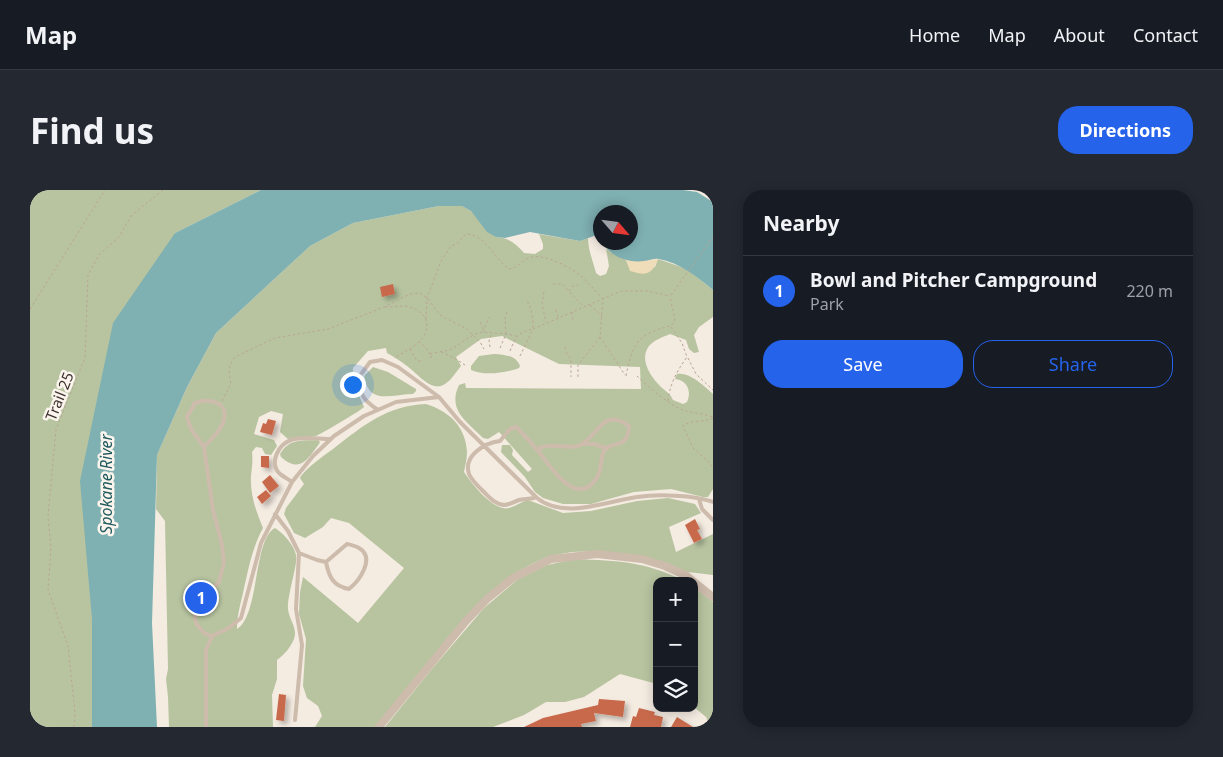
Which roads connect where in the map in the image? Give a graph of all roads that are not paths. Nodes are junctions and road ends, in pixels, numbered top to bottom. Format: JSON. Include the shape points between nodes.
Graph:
{"nodes":[{"id":1,"x":440,"y":397,"type":"junction"},
{"id":2,"x":378,"y":410,"type":"junction"},
{"id":3,"x":331,"y":439,"type":"junction"},
{"id":4,"x":582,"y":444,"type":"junction"},
{"id":5,"x":483,"y":446,"type":"junction"},
{"id":6,"x":204,"y":447,"type":"junction"},
{"id":7,"x":606,"y":448,"type":"junction"},
{"id":8,"x":537,"y":450,"type":"junction"},
{"id":9,"x":292,"y":482,"type":"junction"},
{"id":10,"x":534,"y":498,"type":"dead end"},
{"id":11,"x":698,"y":499,"type":"junction"},
{"id":12,"x":713,"y":502,"type":"edge"},
{"id":13,"x":275,"y":514,"type":"junction"},
{"id":14,"x":713,"y":520,"type":"edge"},
{"id":15,"x":299,"y":553,"type":"junction"},
{"id":16,"x":326,"y":562,"type":"junction"},
{"id":17,"x":688,"y":577,"type":"edge"},
{"id":18,"x":698,"y":584,"type":"edge"},
{"id":19,"x":713,"y":597,"type":"edge"},
{"id":20,"x":212,"y":636,"type":"junction"},
{"id":21,"x":295,"y":720,"type":"dead end"},
{"id":22,"x":206,"y":727,"type":"edge"},
{"id":23,"x":379,"y":727,"type":"edge"}],
"edges":[{"from":1,"to":2,"type":"lane","via":[[396,402]]},
{"from":1,"to":2,"type":"lane","via":[[398,367],[382,360],[370,362],[359,377],[360,388],[365,402]]},
{"from":1,"to":5,"type":"lane"},
{"from":2,"to":3,"type":"lane"},
{"from":3,"to":9,"type":"lane","via":[[312,456]]},
{"from":3,"to":9,"type":"lane","via":[[304,438],[290,440],[282,446],[277,453],[275,468]]},
{"from":4,"to":7,"type":"lane"},
{"from":4,"to":7,"type":"lane","via":[[605,422],[619,420],[629,426],[626,439],[619,445]]},
{"from":4,"to":8,"type":"lane"},
{"from":5,"to":8,"type":"lane","via":[[500,441],[516,427]]},
{"from":5,"to":10,"type":"lane","via":[[473,454],[468,467],[474,482],[498,503],[506,505]]},
{"from":5,"to":11,"type":"lane","via":[[540,500],[554,506],[592,507],[670,494]]},
{"from":6,"to":6,"type":"lane","via":[[187,417],[195,402],[207,400],[220,404],[224,414],[222,426]]},
{"from":6,"to":20,"type":"lane","via":[[224,563],[219,582],[198,604],[194,613],[197,625]]},
{"from":7,"to":8,"type":"lane","via":[[597,478],[590,486],[580,489],[556,475]]},
{"from":9,"to":13,"type":"lane"},
{"from":11,"to":12,"type":"lane"},
{"from":11,"to":14,"type":"lane","via":[[702,509]]},
{"from":13,"to":15,"type":"lane"},
{"from":13,"to":20,"type":"lane","via":[[261,543],[241,618]]},
{"from":15,"to":16,"type":"lane"},
{"from":15,"to":21,"type":"lane","via":[[296,609],[302,645]]},
{"from":16,"to":16,"type":"lane","via":[[347,544],[360,548],[366,565],[349,589],[336,584]]},
{"from":17,"to":23,"type":"street","via":[[642,559],[597,554],[551,559],[512,578],[487,599]]},
{"from":18,"to":19,"type":"street"},
{"from":20,"to":22,"type":"lane","via":[[206,650]]}]}
